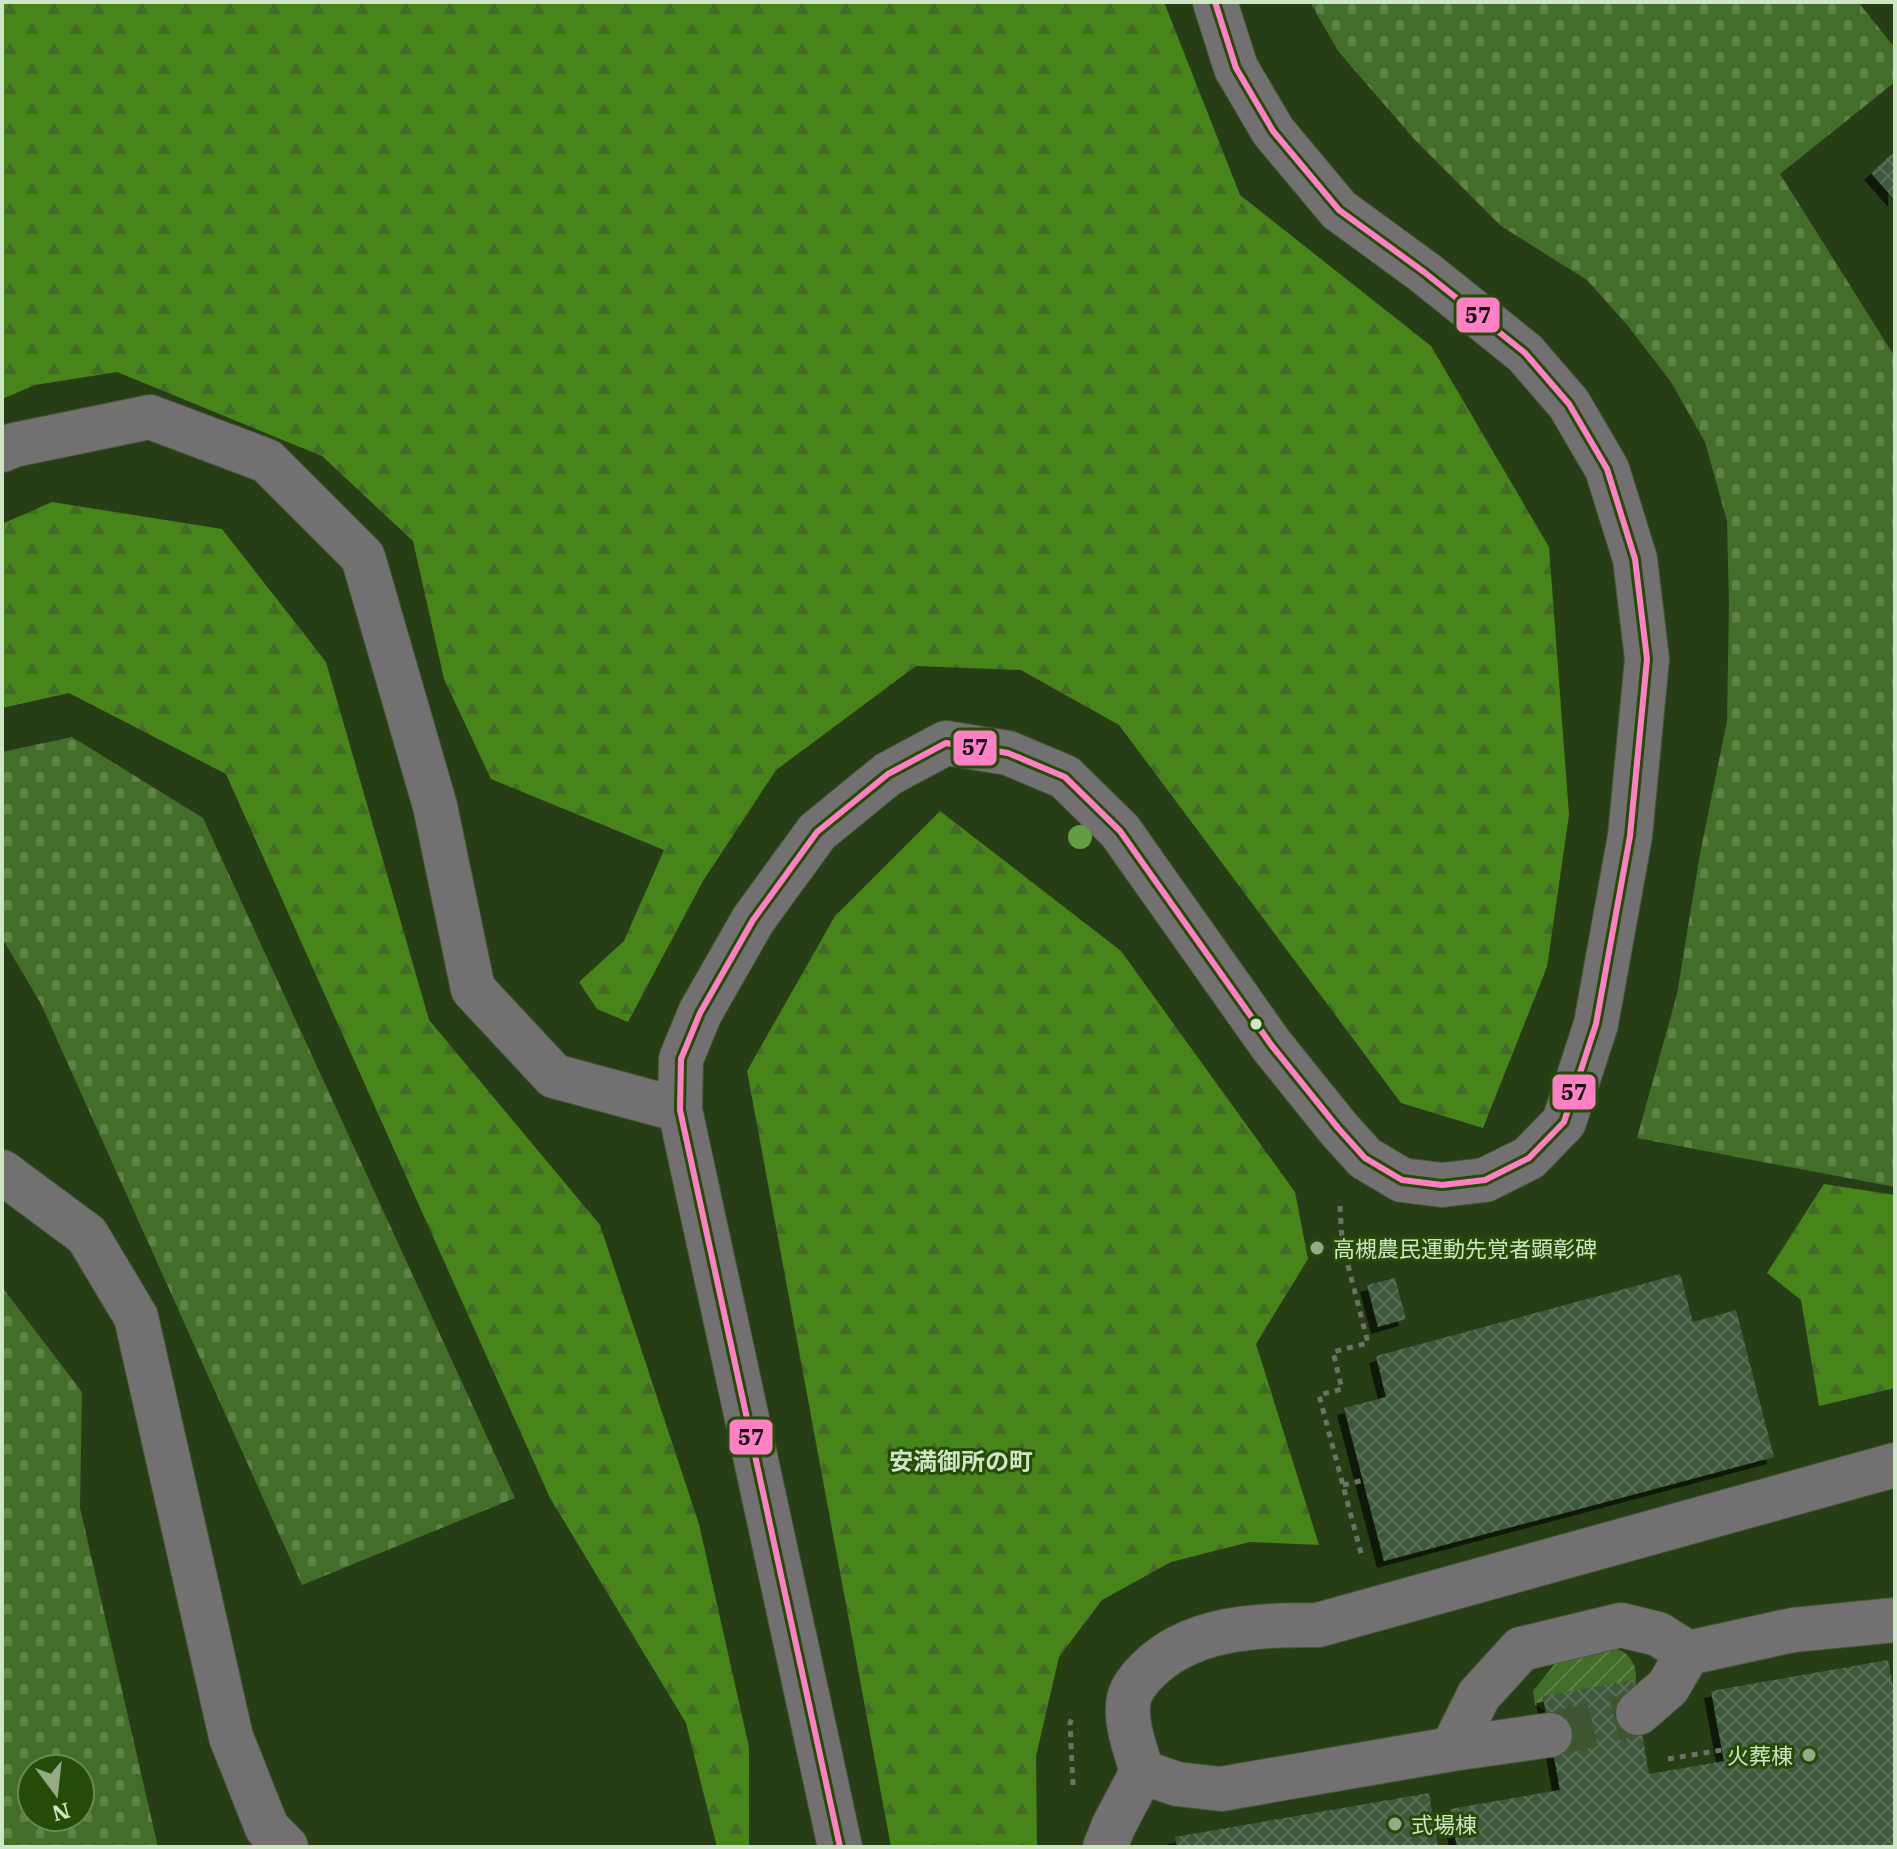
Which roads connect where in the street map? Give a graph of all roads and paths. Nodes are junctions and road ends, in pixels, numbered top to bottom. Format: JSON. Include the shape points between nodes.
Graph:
{"nodes":[{"id":1,"x":1215,"y":2,"type":"edge"},
{"id":2,"x":2,"y":450,"type":"edge"},
{"id":3,"x":680,"y":1110,"type":"junction"},
{"id":4,"x":2,"y":1172,"type":"edge"},
{"id":5,"x":1342,"y":1242,"type":"dead end"},
{"id":6,"x":1895,"y":1465,"type":"edge"},
{"id":7,"x":1364,"y":1480,"type":"dead end"},
{"id":8,"x":1343,"y":1485,"type":"junction"},
{"id":9,"x":1363,"y":1560,"type":"dead end"},
{"id":10,"x":1895,"y":1620,"type":"edge"},
{"id":11,"x":1688,"y":1653,"type":"junction"},
{"id":12,"x":1638,"y":1713,"type":"tunnel mouth"},
{"id":13,"x":1550,"y":1735,"type":"tunnel mouth"},
{"id":14,"x":1452,"y":1749,"type":"junction"},
{"id":15,"x":1722,"y":1750,"type":"dead end"},
{"id":16,"x":1662,"y":1760,"type":"dead end"},
{"id":17,"x":1142,"y":1772,"type":"junction"},
{"id":18,"x":286,"y":1847,"type":"edge"},
{"id":19,"x":840,"y":1847,"type":"edge"},
{"id":20,"x":1105,"y":1847,"type":"edge"}],
"edges":[{"from":1,"to":3,"type":"street","via":[[1236,68],[1273,131],[1329,199],[1525,353],[1569,404],[1607,469],[1635,559],[1647,659],[1630,836],[1596,1024],[1564,1122],[1529,1158],[1485,1180],[1442,1185],[1402,1180],[1365,1158],[1272,1046],[1120,831],[1098,809],[1065,777],[1008,753],[946,743],[888,774],[817,832],[753,920],[700,1013],[681,1059]]},
{"from":2,"to":3,"type":"street","via":[[150,417],[267,461],[363,557],[435,806],[473,989],[554,1076]]},
{"from":3,"to":19,"type":"street"},
{"from":4,"to":18,"type":"street","via":[[87,1235],[136,1317],[231,1737],[267,1828]]},
{"from":5,"to":8,"type":"path","via":[[1368,1343],[1333,1352],[1342,1389],[1319,1395]]},
{"from":6,"to":17,"type":"street","via":[[1318,1625],[1211,1633],[1159,1658],[1128,1698]]},
{"from":7,"to":8,"type":"path"},
{"from":8,"to":9,"type":"path"},
{"from":10,"to":11,"type":"street","via":[[1793,1630]]},
{"from":11,"to":12,"type":"street","via":[[1668,1687]]},
{"from":11,"to":14,"type":"street","via":[[1658,1634],[1621,1625],[1521,1649],[1479,1695]]},
{"from":13,"to":14,"type":"street"},
{"from":14,"to":17,"type":"street","via":[[1221,1789],[1177,1784]]},
{"from":15,"to":16,"type":"path"},
{"from":17,"to":20,"type":"street"}]}
